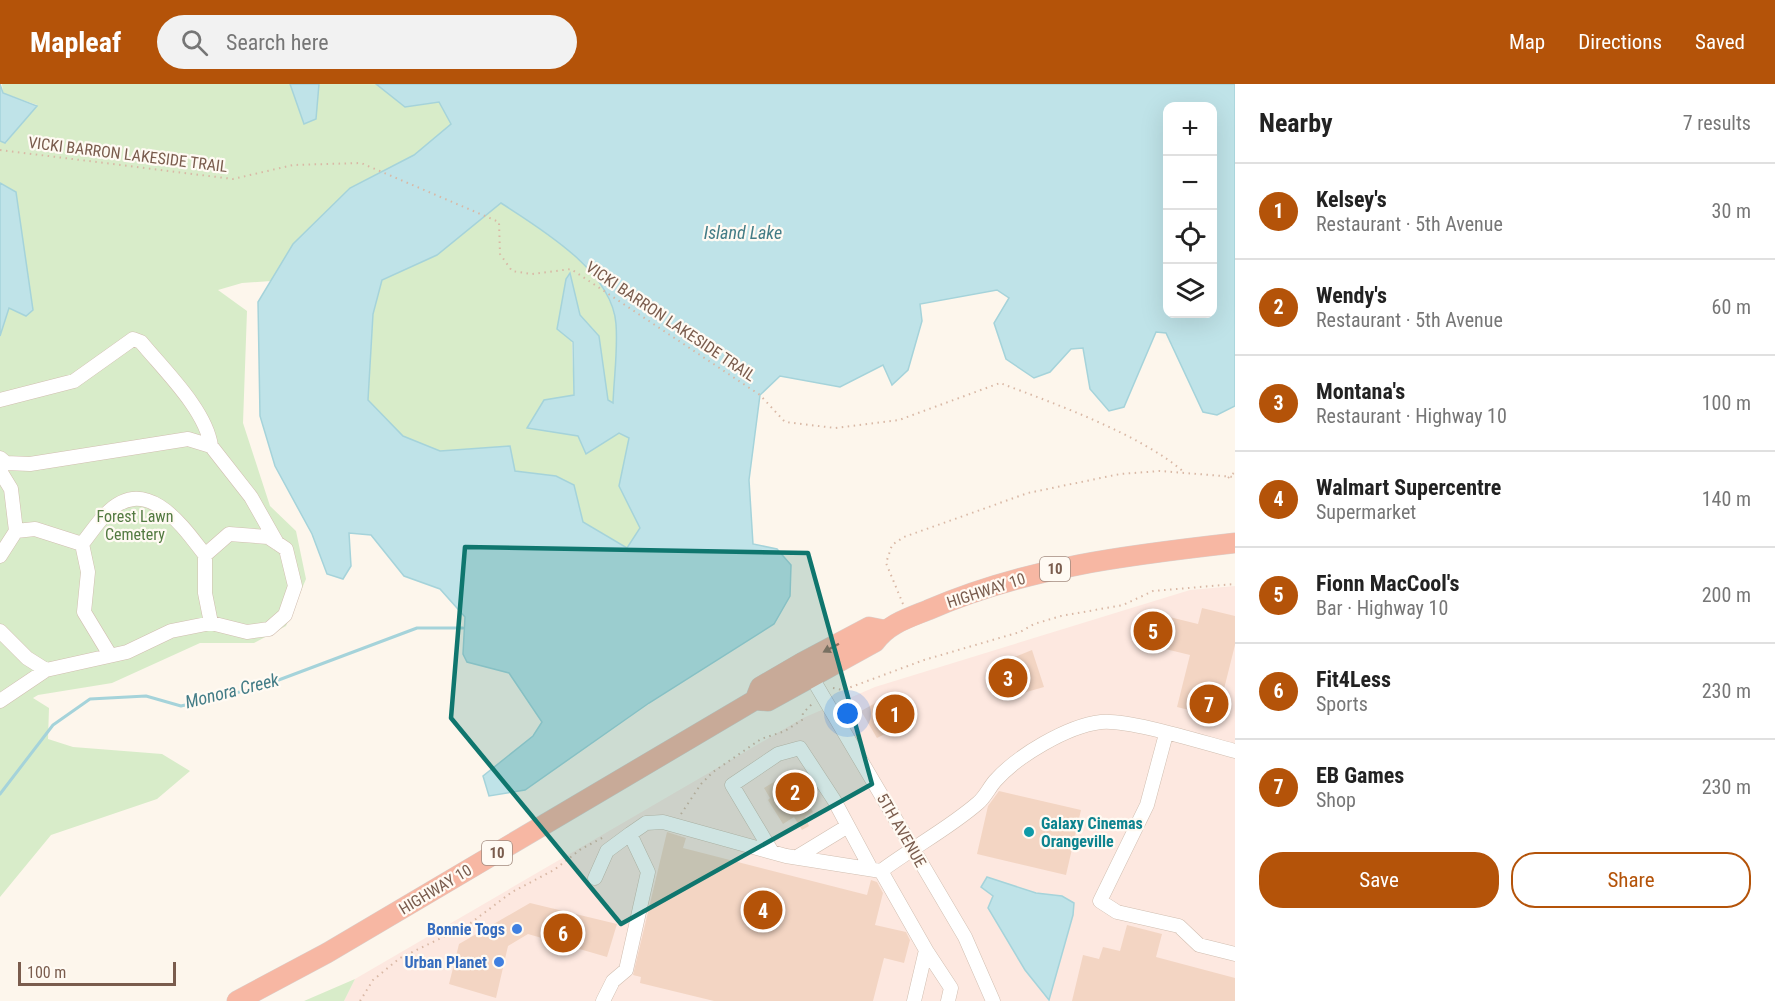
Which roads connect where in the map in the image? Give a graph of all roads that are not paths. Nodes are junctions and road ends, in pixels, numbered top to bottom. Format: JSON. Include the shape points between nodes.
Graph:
{"nodes":[{"id":1,"x":0,"y":400,"type":"edge"},
{"id":2,"x":211,"y":446,"type":"junction"},
{"id":3,"x":0,"y":458,"type":"edge"},
{"id":4,"x":0,"y":471,"type":"edge"},
{"id":5,"x":16,"y":531,"type":"junction"},
{"id":6,"x":1235,"y":543,"type":"edge"},
{"id":7,"x":82,"y":544,"type":"junction"},
{"id":8,"x":278,"y":544,"type":"junction"},
{"id":9,"x":205,"y":555,"type":"junction"},
{"id":10,"x":0,"y":556,"type":"edge"},
{"id":11,"x":211,"y":623,"type":"junction"},
{"id":12,"x":0,"y":632,"type":"edge"},
{"id":13,"x":110,"y":655,"type":"junction"},
{"id":14,"x":46,"y":670,"type":"junction"},
{"id":15,"x":807,"y":670,"type":"junction"},
{"id":16,"x":0,"y":701,"type":"edge"},
{"id":17,"x":1166,"y":734,"type":"junction"},
{"id":18,"x":1235,"y":751,"type":"edge"},
{"id":19,"x":848,"y":826,"type":"junction"},
{"id":20,"x":630,"y":834,"type":"junction"},
{"id":21,"x":913,"y":849,"type":"junction"},
{"id":22,"x":772,"y":852,"type":"junction"},
{"id":23,"x":797,"y":857,"type":"junction"},
{"id":24,"x":875,"y":869,"type":"junction"},
{"id":25,"x":595,"y":878,"type":"dead end"},
{"id":26,"x":926,"y":950,"type":"junction"},
{"id":27,"x":1235,"y":954,"type":"edge"},
{"id":28,"x":237,"y":1001,"type":"edge"},
{"id":29,"x":603,"y":1001,"type":"edge"},
{"id":30,"x":914,"y":1001,"type":"edge"},
{"id":31,"x":948,"y":1001,"type":"edge"},
{"id":32,"x":993,"y":1001,"type":"edge"}],
"edges":[{"from":1,"to":2,"type":"street","via":[[74,381],[133,339],[141,342],[197,411]]},
{"from":2,"to":3,"type":"street","via":[[189,439],[30,464],[6,463]]},
{"from":2,"to":8,"type":"street","via":[[251,497]]},
{"from":4,"to":5,"type":"street","via":[[11,489]]},
{"from":5,"to":7,"type":"street","via":[[35,529]]},
{"from":5,"to":10,"type":"street"},
{"from":6,"to":15,"type":"highway","name":"HIGHWAY 10","number":"10","via":[[1116,556],[1018,578],[909,618],[884,630],[875,642]]},
{"from":7,"to":9,"type":"street","via":[[107,513],[128,500],[148,500],[179,522]]},
{"from":7,"to":13,"type":"street","via":[[88,572],[84,612]]},
{"from":8,"to":9,"type":"street","via":[[268,537],[229,534]]},
{"from":8,"to":11,"type":"street","via":[[286,549],[295,586],[285,615],[269,629],[246,632]]},
{"from":9,"to":11,"type":"street","via":[[205,593]]},
{"from":11,"to":13,"type":"street","via":[[171,631],[127,652]]},
{"from":12,"to":14,"type":"street"},
{"from":13,"to":14,"type":"street"},
{"from":14,"to":16,"type":"street"},
{"from":15,"to":21,"type":"street","name":"5TH AVENUE"},
{"from":15,"to":28,"type":"highway","name":"HIGHWAY 10","number":"10","via":[[768,701],[755,700],[327,953]]},
{"from":17,"to":18,"type":"street"},
{"from":17,"to":21,"type":"street","via":[[1102,722],[1074,729],[1035,749],[995,780],[980,801]]},
{"from":17,"to":27,"type":"street","via":[[1147,805],[1100,901],[1117,912],[1179,926],[1199,945]]},
{"from":19,"to":22,"type":"street","via":[[800,748],[778,754],[732,785]]},
{"from":19,"to":23,"type":"street"},
{"from":19,"to":24,"type":"street"},
{"from":20,"to":22,"type":"street","via":[[646,823],[663,822]]},
{"from":20,"to":25,"type":"street","via":[[607,850]]},
{"from":20,"to":29,"type":"street","via":[[648,872],[626,970],[613,981]]},
{"from":21,"to":24,"type":"street"},
{"from":21,"to":32,"type":"street","name":"5TH AVENUE","via":[[964,937]]},
{"from":22,"to":23,"type":"street"},
{"from":23,"to":24,"type":"street"},
{"from":24,"to":26,"type":"street"},
{"from":26,"to":30,"type":"street"},
{"from":26,"to":31,"type":"street","via":[[951,988]]}]}
